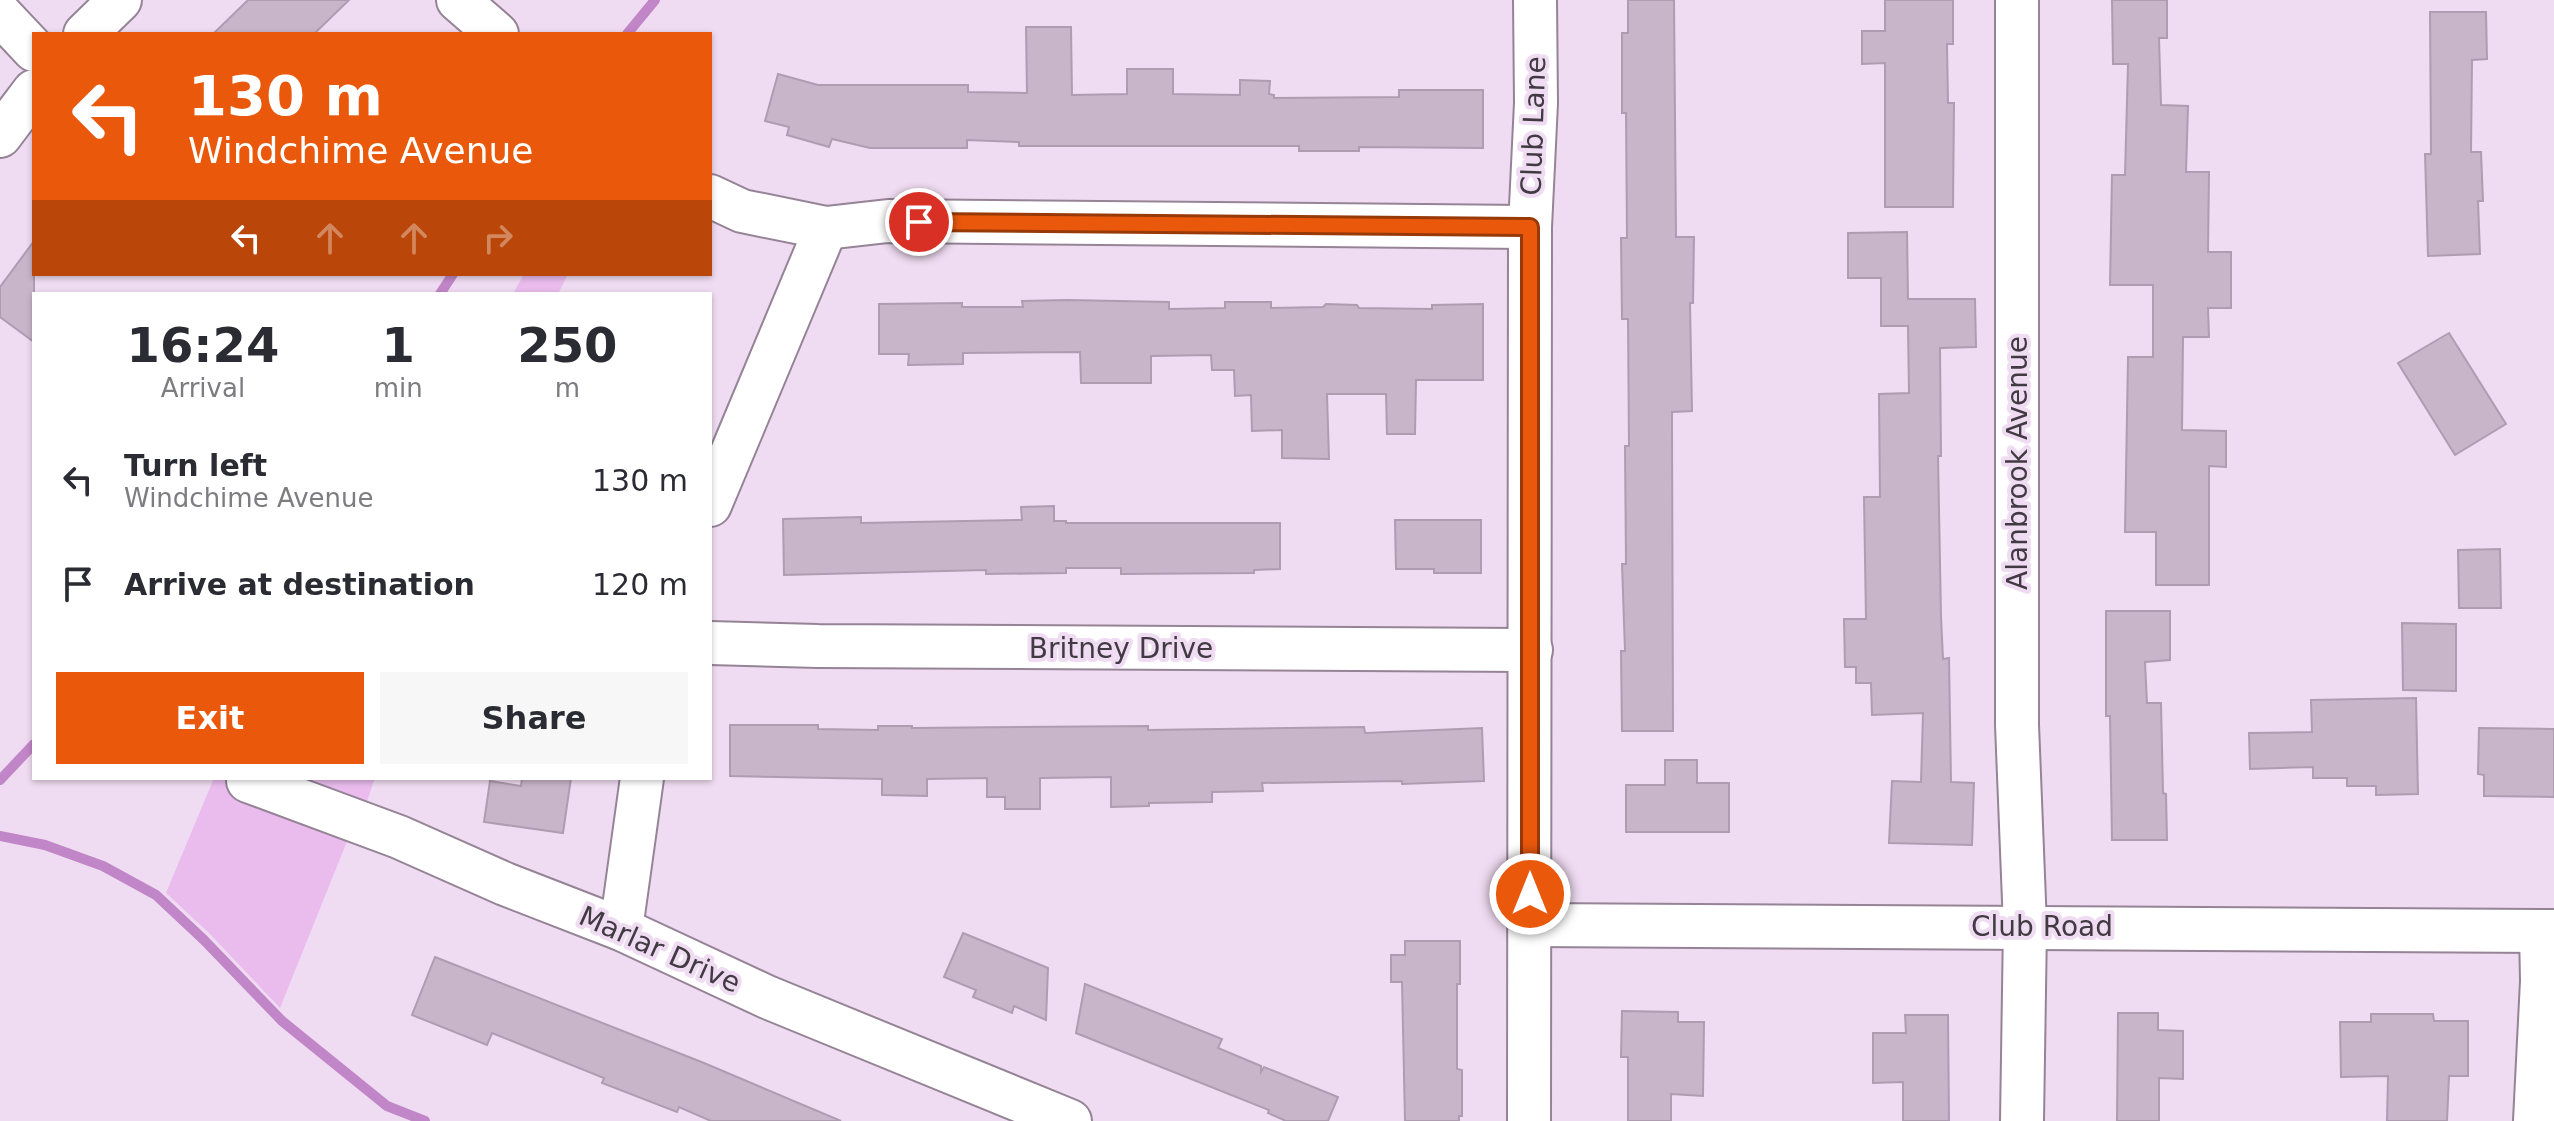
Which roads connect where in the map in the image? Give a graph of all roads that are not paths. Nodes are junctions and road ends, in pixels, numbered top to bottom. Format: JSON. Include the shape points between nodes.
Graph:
{"nodes":[{"id":1,"x":120,"y":0,"type":"edge"},
{"id":2,"x":458,"y":0,"type":"edge"},
{"id":3,"x":1535,"y":0,"type":"edge"},
{"id":4,"x":2017,"y":0,"type":"edge"},
{"id":5,"x":0,"y":14,"type":"edge"},
{"id":6,"x":87,"y":32,"type":"edge"},
{"id":7,"x":495,"y":32,"type":"edge"},
{"id":8,"x":32,"y":48,"type":"edge"},
{"id":9,"x":32,"y":94,"type":"edge"},
{"id":10,"x":0,"y":136,"type":"edge"},
{"id":11,"x":712,"y":197,"type":"edge"},
{"id":12,"x":1530,"y":227,"type":"junction"},
{"id":13,"x":826,"y":228,"type":"junction"},
{"id":14,"x":712,"y":500,"type":"edge"},
{"id":15,"x":712,"y":643,"type":"edge"},
{"id":16,"x":1531,"y":650,"type":"junction"},
{"id":17,"x":642,"y":780,"type":"edge"},
{"id":18,"x":248,"y":781,"type":"dead end"},
{"id":19,"x":1530,"y":925,"type":"junction"},
{"id":20,"x":2025,"y":926,"type":"junction"},
{"id":21,"x":621,"y":929,"type":"junction"},
{"id":22,"x":2548,"y":931,"type":"edge"},
{"id":23,"x":1070,"y":1121,"type":"edge"},
{"id":24,"x":1529,"y":1121,"type":"edge"},
{"id":25,"x":2022,"y":1121,"type":"edge"},
{"id":26,"x":2535,"y":1121,"type":"edge"}],
"edges":[{"from":1,"to":6,"type":"street"},
{"from":2,"to":7,"type":"street"},
{"from":3,"to":12,"type":"street","name":"Club Lane"},
{"from":4,"to":20,"type":"street","name":"Alanbrook Avenue","via":[[2017,725]]},
{"from":5,"to":8,"type":"street"},
{"from":9,"to":10,"type":"street"},
{"from":11,"to":13,"type":"street","via":[[742,211]]},
{"from":12,"to":13,"type":"street","via":[[888,221]]},
{"from":12,"to":16,"type":"street","name":"Club Lane"},
{"from":13,"to":14,"type":"street"},
{"from":15,"to":16,"type":"street","name":"Britney Drive"},
{"from":16,"to":19,"type":"street","name":"Club Lane"},
{"from":17,"to":21,"type":"street"},
{"from":18,"to":21,"type":"street","name":"Marlar Drive"},
{"from":19,"to":20,"type":"street","name":"Club Road"},
{"from":19,"to":24,"type":"street","name":"Club Lane"},
{"from":20,"to":22,"type":"street","name":"Club Road"},
{"from":20,"to":25,"type":"street","name":"Alanbrook Avenue"},
{"from":21,"to":23,"type":"street","name":"Marlar Drive","via":[[767,997]]},
{"from":22,"to":26,"type":"street"}]}
